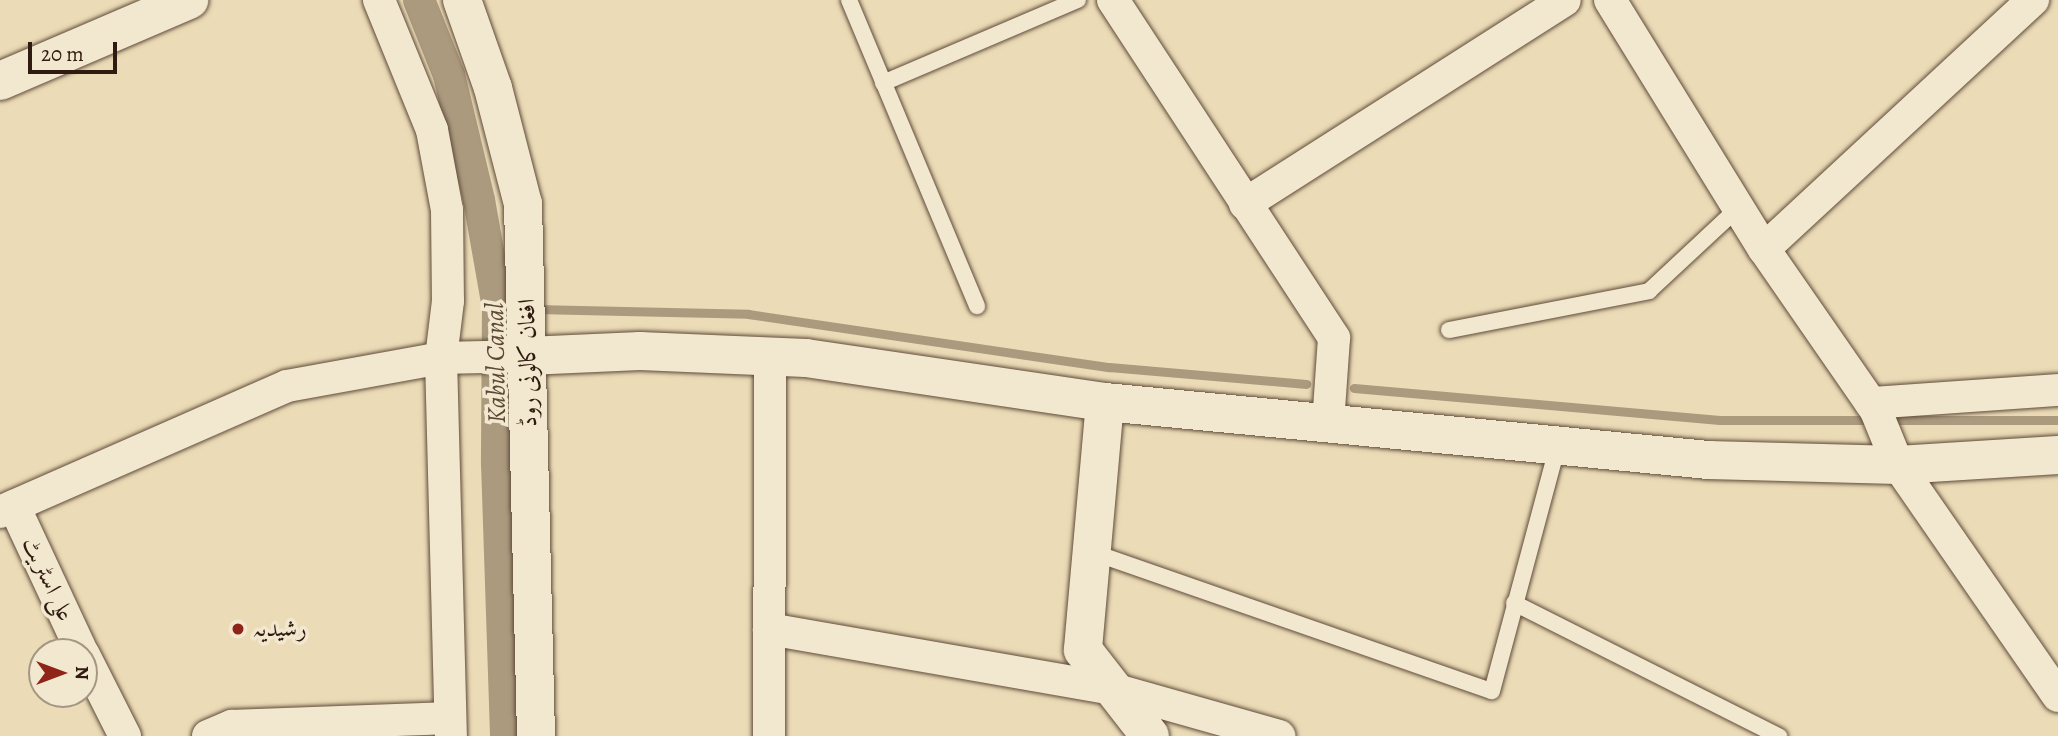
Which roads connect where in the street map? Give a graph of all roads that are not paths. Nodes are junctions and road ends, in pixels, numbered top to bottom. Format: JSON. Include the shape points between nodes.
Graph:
{"nodes":[{"id":1,"x":189,"y":0,"type":"edge"},
{"id":2,"x":379,"y":0,"type":"edge"},
{"id":3,"x":462,"y":0,"type":"edge"},
{"id":4,"x":849,"y":0,"type":"edge"},
{"id":5,"x":1078,"y":0,"type":"edge"},
{"id":6,"x":1114,"y":0,"type":"edge"},
{"id":7,"x":1565,"y":0,"type":"edge"},
{"id":8,"x":1610,"y":0,"type":"edge"},
{"id":9,"x":2033,"y":0,"type":"edge"},
{"id":10,"x":0,"y":81,"type":"edge"},
{"id":11,"x":883,"y":83,"type":"junction"},
{"id":12,"x":1245,"y":204,"type":"junction"},
{"id":13,"x":1738,"y":208,"type":"junction"},
{"id":14,"x":1764,"y":249,"type":"junction"},
{"id":15,"x":977,"y":306,"type":"dead end"},
{"id":16,"x":1449,"y":330,"type":"dead end"},
{"id":17,"x":521,"y":353,"type":"junction"},
{"id":18,"x":770,"y":355,"type":"junction"},
{"id":19,"x":450,"y":357,"type":"junction"},
{"id":20,"x":2058,"y":390,"type":"edge"},
{"id":21,"x":1105,"y":402,"type":"junction"},
{"id":22,"x":1874,"y":407,"type":"junction"},
{"id":23,"x":1328,"y":423,"type":"junction"},
{"id":24,"x":1558,"y":444,"type":"junction"},
{"id":25,"x":2058,"y":455,"type":"edge"},
{"id":26,"x":1892,"y":456,"type":"junction"},
{"id":27,"x":7,"y":509,"type":"edge"},
{"id":28,"x":1092,"y":552,"type":"junction"},
{"id":29,"x":1514,"y":603,"type":"junction"},
{"id":30,"x":769,"y":629,"type":"junction"},
{"id":31,"x":75,"y":638,"type":"edge"},
{"id":32,"x":98,"y":683,"type":"edge"},
{"id":33,"x":1113,"y":689,"type":"junction"},
{"id":34,"x":2058,"y":696,"type":"edge"},
{"id":35,"x":450,"y":727,"type":"edge"},
{"id":36,"x":125,"y":736,"type":"edge"},
{"id":37,"x":208,"y":736,"type":"edge"},
{"id":38,"x":536,"y":736,"type":"edge"},
{"id":39,"x":769,"y":736,"type":"edge"},
{"id":40,"x":1150,"y":736,"type":"edge"},
{"id":41,"x":1279,"y":736,"type":"edge"},
{"id":42,"x":1779,"y":736,"type":"edge"}],
"edges":[{"from":1,"to":10,"type":"street"},
{"from":2,"to":19,"type":"street","via":[[432,130],[447,210]]},
{"from":3,"to":17,"type":"street","name":"افغان کالونی روڈ","via":[[493,88],[523,204],[527,294]]},
{"from":4,"to":11,"type":"lane"},
{"from":5,"to":11,"type":"lane"},
{"from":6,"to":12,"type":"street"},
{"from":7,"to":12,"type":"street"},
{"from":8,"to":13,"type":"street"},
{"from":9,"to":14,"type":"street"},
{"from":11,"to":15,"type":"lane"},
{"from":12,"to":23,"type":"street","via":[[1334,338]]},
{"from":13,"to":14,"type":"street"},
{"from":13,"to":16,"type":"lane","via":[[1649,291]]},
{"from":14,"to":22,"type":"street"},
{"from":17,"to":18,"type":"street"},
{"from":17,"to":19,"type":"street"},
{"from":17,"to":38,"type":"street","name":"افغان کالونی روڈ"},
{"from":18,"to":21,"type":"street"},
{"from":18,"to":30,"type":"street"},
{"from":19,"to":27,"type":"street","via":[[287,386]]},
{"from":19,"to":35,"type":"street"},
{"from":20,"to":22,"type":"street"},
{"from":21,"to":23,"type":"street"},
{"from":21,"to":28,"type":"street"},
{"from":22,"to":26,"type":"street"},
{"from":23,"to":24,"type":"street"},
{"from":24,"to":26,"type":"street","via":[[1708,460]]},
{"from":24,"to":29,"type":"lane"},
{"from":25,"to":26,"type":"street"},
{"from":26,"to":34,"type":"street"},
{"from":27,"to":31,"type":"street","name":"علی اسٹریٹ"},
{"from":28,"to":29,"type":"lane","via":[[1492,691]]},
{"from":28,"to":33,"type":"street","via":[[1083,650]]},
{"from":29,"to":42,"type":"lane"},
{"from":30,"to":33,"type":"street"},
{"from":30,"to":39,"type":"street"},
{"from":32,"to":36,"type":"street","name":"علی اسٹریٹ"},
{"from":33,"to":40,"type":"street"},
{"from":33,"to":41,"type":"street"},
{"from":35,"to":37,"type":"street","via":[[232,726]]}]}
